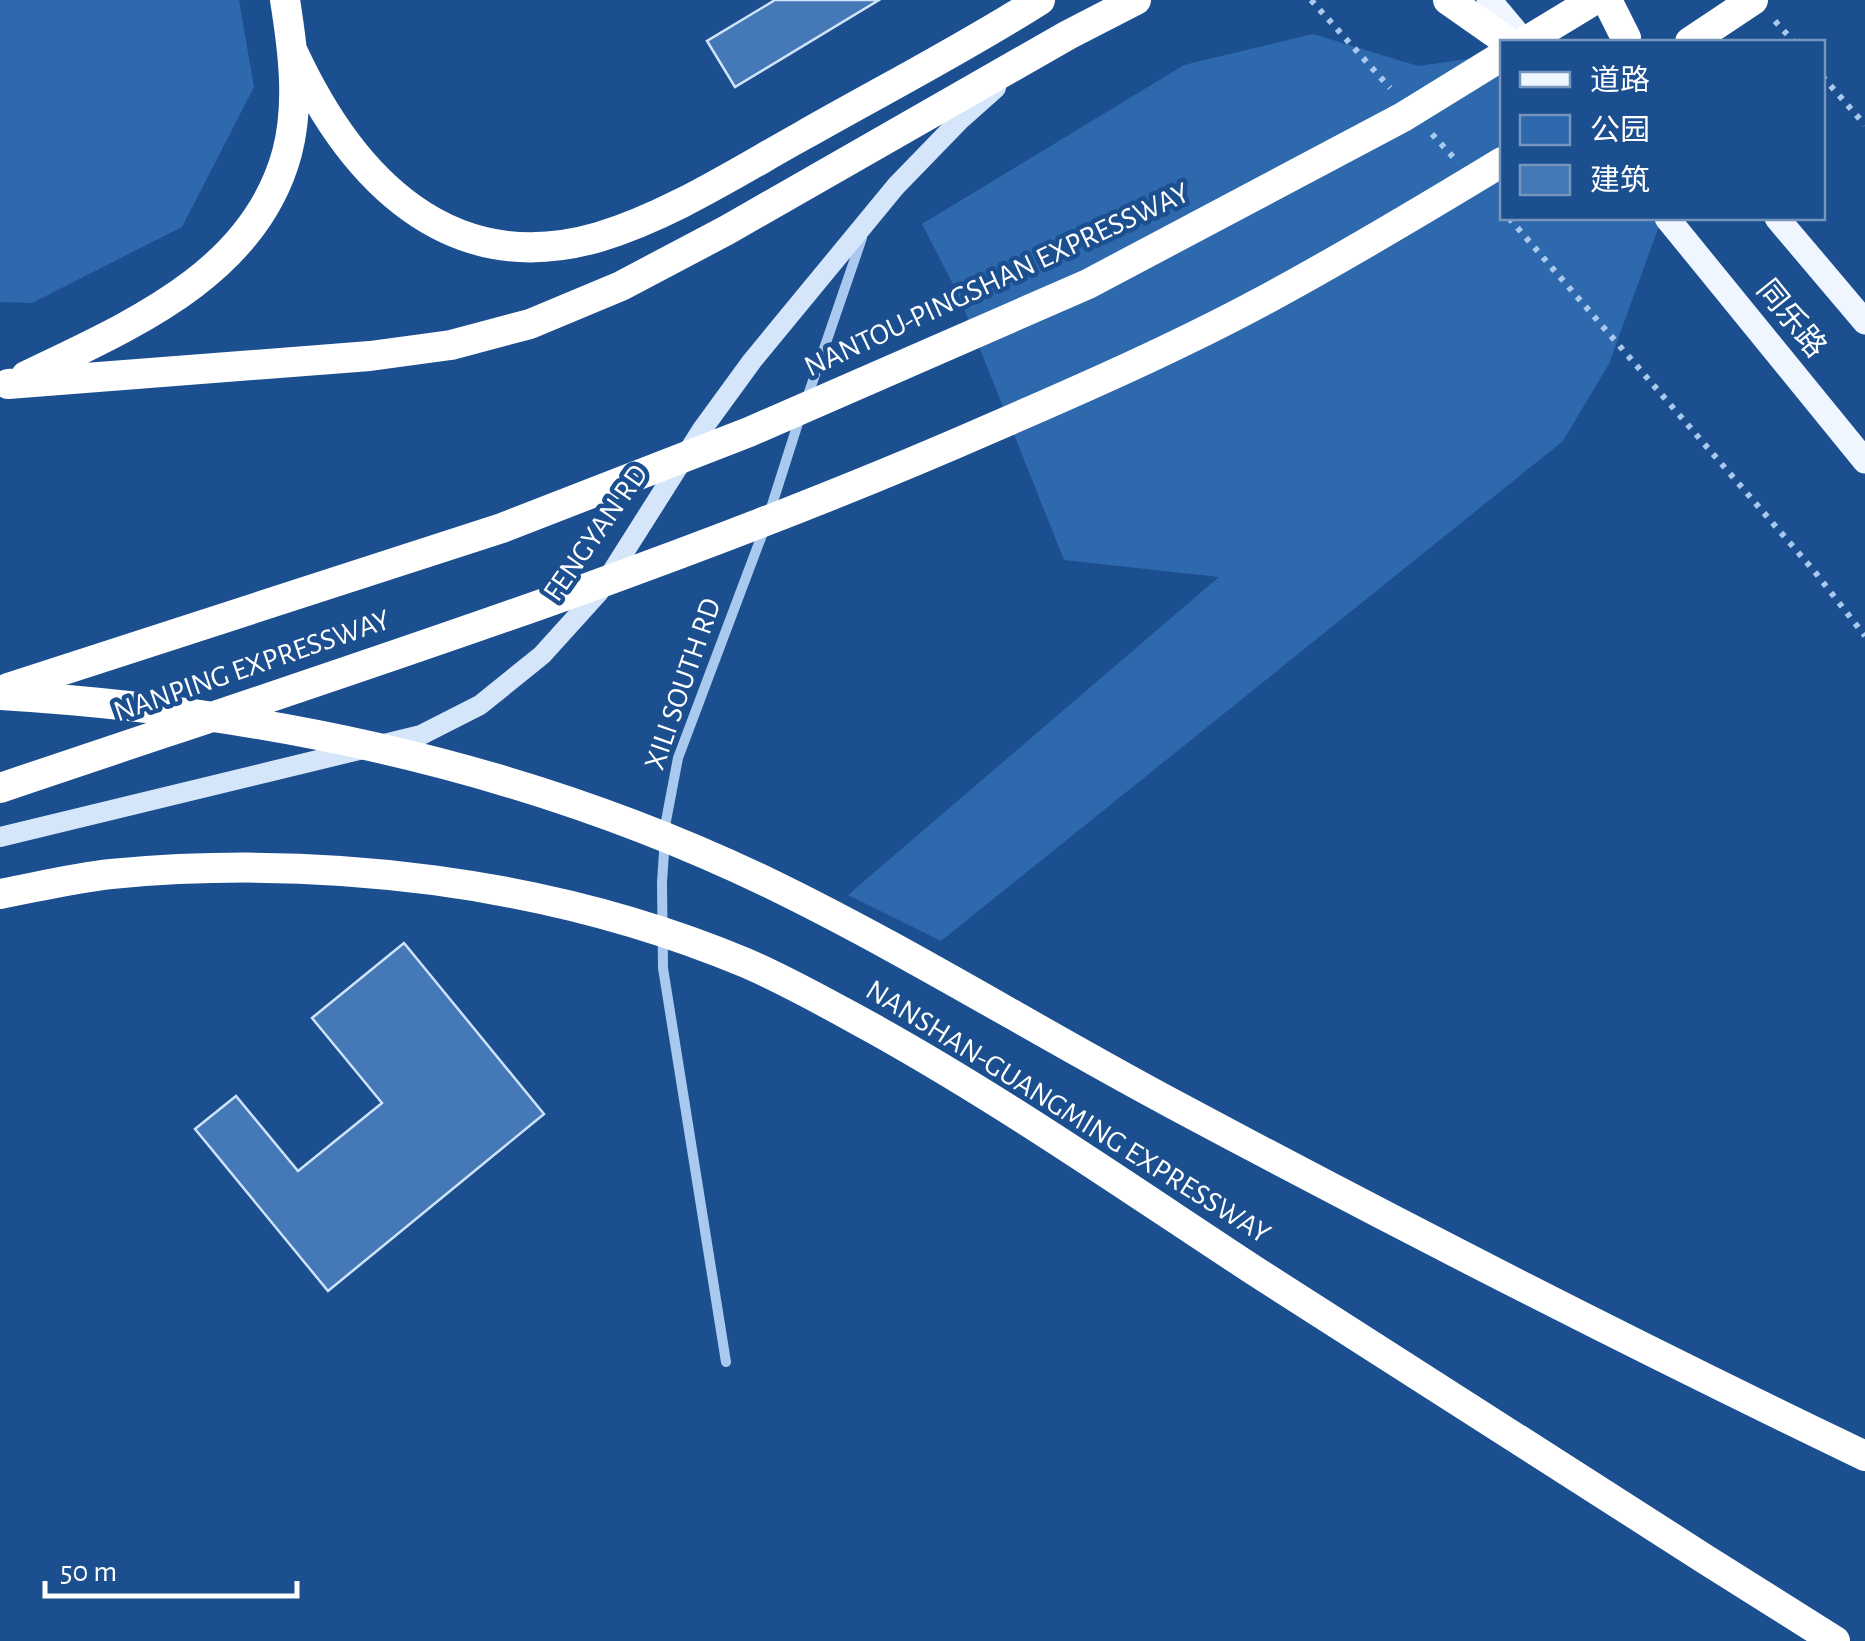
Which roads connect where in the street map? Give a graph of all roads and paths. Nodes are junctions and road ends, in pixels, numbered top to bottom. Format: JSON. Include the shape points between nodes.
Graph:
{"nodes":[{"id":1,"x":285,"y":0,"type":"edge"},
{"id":2,"x":1040,"y":0,"type":"edge"},
{"id":3,"x":1136,"y":0,"type":"edge"},
{"id":4,"x":1448,"y":0,"type":"edge"},
{"id":5,"x":1489,"y":0,"type":"edge"},
{"id":6,"x":1594,"y":0,"type":"edge"},
{"id":7,"x":1607,"y":0,"type":"edge"},
{"id":8,"x":1754,"y":0,"type":"edge"},
{"id":9,"x":1780,"y":26,"type":"dead end"},
{"id":10,"x":1505,"y":40,"type":"edge"},
{"id":11,"x":1523,"y":40,"type":"edge"},
{"id":12,"x":1528,"y":40,"type":"edge"},
{"id":13,"x":1628,"y":40,"type":"edge"},
{"id":14,"x":1693,"y":40,"type":"edge"},
{"id":15,"x":1792,"y":40,"type":"edge"},
{"id":16,"x":293,"y":52,"type":"junction"},
{"id":17,"x":1036,"y":54,"type":"junction"},
{"id":18,"x":1500,"y":57,"type":"edge"},
{"id":19,"x":1825,"y":79,"type":"edge"},
{"id":20,"x":1865,"y":126,"type":"edge"},
{"id":21,"x":1500,"y":163,"type":"edge"},
{"id":22,"x":869,"y":218,"type":"junction"},
{"id":23,"x":1511,"y":220,"type":"edge"},
{"id":24,"x":1669,"y":220,"type":"edge"},
{"id":25,"x":1779,"y":220,"type":"edge"},
{"id":26,"x":1865,"y":322,"type":"edge"},
{"id":27,"x":4,"y":385,"type":"edge"},
{"id":28,"x":1865,"y":461,"type":"edge"},
{"id":29,"x":1865,"y":636,"type":"edge"},
{"id":30,"x":0,"y":693,"type":"edge"},
{"id":31,"x":0,"y":788,"type":"edge"},
{"id":32,"x":0,"y":837,"type":"edge"},
{"id":33,"x":0,"y":894,"type":"edge"},
{"id":34,"x":726,"y":1362,"type":"dead end"},
{"id":35,"x":1865,"y":1456,"type":"edge"},
{"id":36,"x":1835,"y":1641,"type":"edge"}],
"edges":[{"from":1,"to":16,"type":"highway"},
{"from":2,"to":16,"type":"highway","via":[[638,223],[596,238],[528,246],[465,235],[407,207],[381,186],[330,124]]},
{"from":3,"to":17,"type":"highway"},
{"from":4,"to":10,"type":"highway"},
{"from":5,"to":11,"type":"main road"},
{"from":6,"to":12,"type":"highway"},
{"from":6,"to":13,"type":"main road"},
{"from":7,"to":13,"type":"highway"},
{"from":8,"to":14,"type":"highway"},
{"from":9,"to":15,"type":"path"},
{"from":16,"to":27,"type":"highway","via":[[288,152],[248,236],[168,302]]},
{"from":17,"to":22,"type":"street","name":"FENGYAN RD","via":[[960,120]]},
{"from":17,"to":27,"type":"highway","via":[[727,230],[622,286],[530,324],[451,345],[370,356]]},
{"from":18,"to":30,"type":"highway","name":"NANTOU-PINGSHAN EXPRESSWAY","via":[[1404,117],[1088,284],[749,432],[502,528]]},
{"from":19,"to":20,"type":"path"},
{"from":21,"to":31,"type":"highway","name":"NANPING EXPRESSWAY","via":[[1259,303],[895,470],[526,610]]},
{"from":22,"to":32,"type":"street","name":"FENGYAN RD","via":[[701,430],[599,592],[542,655],[480,705],[421,735]]},
{"from":22,"to":34,"type":"street","name":"XILI SOUTH RD","via":[[750,572],[700,692],[666,822],[663,968]]},
{"from":23,"to":29,"type":"path"},
{"from":24,"to":28,"type":"main road","name":"同乐路"},
{"from":25,"to":26,"type":"main road","name":"同乐路"},
{"from":30,"to":35,"type":"highway","name":"NANSHAN-GUANGMING EXPRESSWAY","via":[[263,723],[371,745],[502,779],[620,820],[769,883],[1343,1194]]},
{"from":33,"to":36,"type":"highway","name":"NANSHAN-GUANGMING EXPRESSWAY","via":[[109,874],[336,871],[560,904],[661,930],[750,965],[920,1054]]}]}
